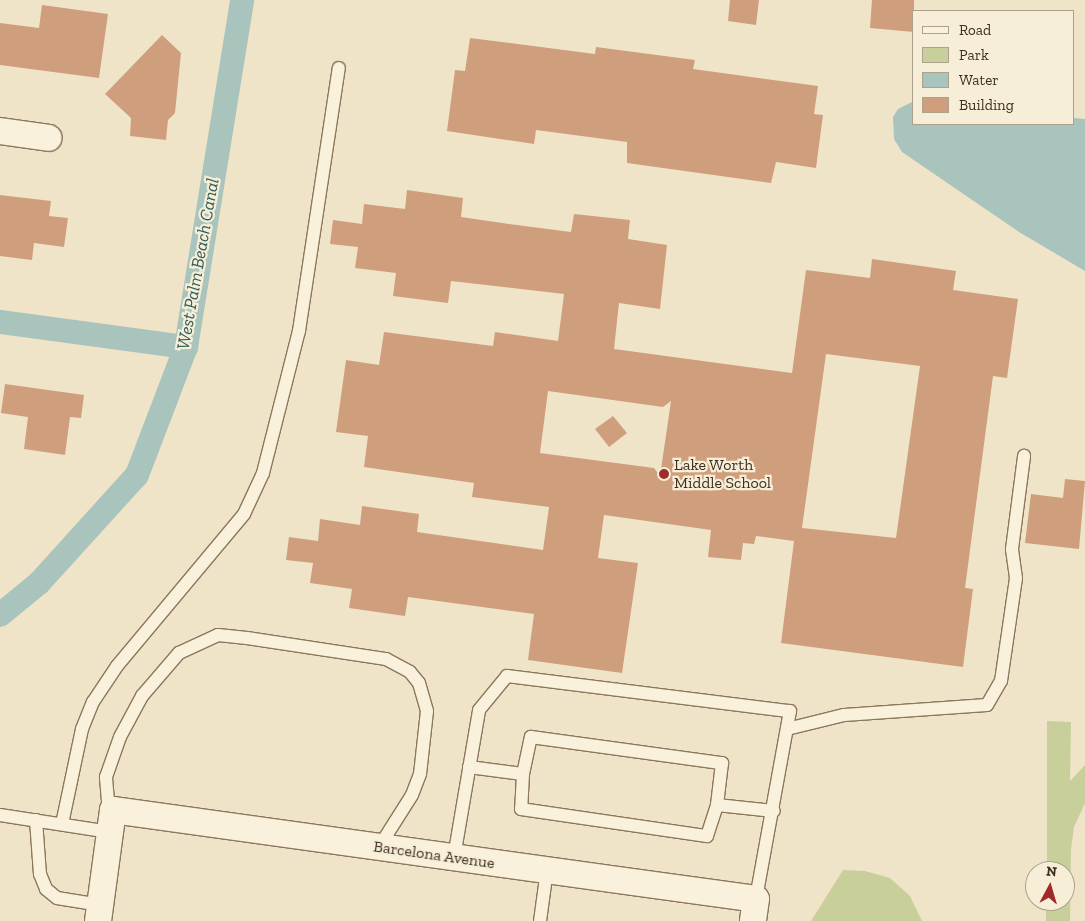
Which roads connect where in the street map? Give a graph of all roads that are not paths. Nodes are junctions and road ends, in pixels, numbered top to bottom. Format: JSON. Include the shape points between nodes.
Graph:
{"nodes":[{"id":1,"x":339,"y":68,"type":"dead end"},
{"id":2,"x":0,"y":131,"type":"edge"},
{"id":3,"x":49,"y":138,"type":"dead end"},
{"id":4,"x":1024,"y":456,"type":"dead end"},
{"id":5,"x":787,"y":729,"type":"junction"},
{"id":6,"x":469,"y":768,"type":"junction"},
{"id":7,"x":523,"y":774,"type":"junction"},
{"id":8,"x":717,"y":805,"type":"junction"},
{"id":9,"x":774,"y":811,"type":"junction"},
{"id":10,"x":0,"y":815,"type":"edge"},
{"id":11,"x":36,"y":820,"type":"junction"},
{"id":12,"x":111,"y":821,"type":"junction"},
{"id":13,"x":62,"y":824,"type":"junction"},
{"id":14,"x":379,"y":847,"type":"junction"},
{"id":15,"x":454,"y":857,"type":"junction"},
{"id":16,"x":547,"y":870,"type":"junction"},
{"id":17,"x":754,"y":910,"type":"edge"},
{"id":18,"x":99,"y":913,"type":"edge"},
{"id":19,"x":540,"y":921,"type":"edge"}],
"edges":[{"from":1,"to":13,"type":"lane","via":[[299,331],[263,473],[244,514],[117,666],[93,702],[82,729]]},
{"from":2,"to":3,"type":"street"},
{"from":4,"to":5,"type":"lane","via":[[1012,549],[1016,578],[1001,680],[988,705],[844,715]]},
{"from":5,"to":6,"type":"lane","via":[[790,711],[507,676],[479,710]]},
{"from":5,"to":9,"type":"lane"},
{"from":6,"to":7,"type":"lane"},
{"from":6,"to":15,"type":"lane"},
{"from":7,"to":8,"type":"lane","via":[[521,809],[707,836]]},
{"from":7,"to":8,"type":"lane","via":[[531,738],[722,763]]},
{"from":8,"to":9,"type":"lane"},
{"from":9,"to":17,"type":"lane"},
{"from":10,"to":11,"type":"lane"},
{"from":11,"to":13,"type":"lane"},
{"from":11,"to":18,"type":"lane","via":[[40,874],[46,889],[57,898]]},
{"from":12,"to":13,"type":"lane"},
{"from":12,"to":14,"type":"street","name":"Barcelona Avenue"},
{"from":12,"to":14,"type":"lane","via":[[106,777],[120,737],[142,696],[179,652],[218,635],[386,659],[410,672],[419,683],[427,711],[420,774],[412,795]]},
{"from":12,"to":18,"type":"street"},
{"from":14,"to":15,"type":"street","name":"Barcelona Avenue"},
{"from":15,"to":16,"type":"street","name":"Barcelona Avenue"},
{"from":16,"to":17,"type":"street","name":"Barcelona Avenue"},
{"from":16,"to":19,"type":"lane"}]}
